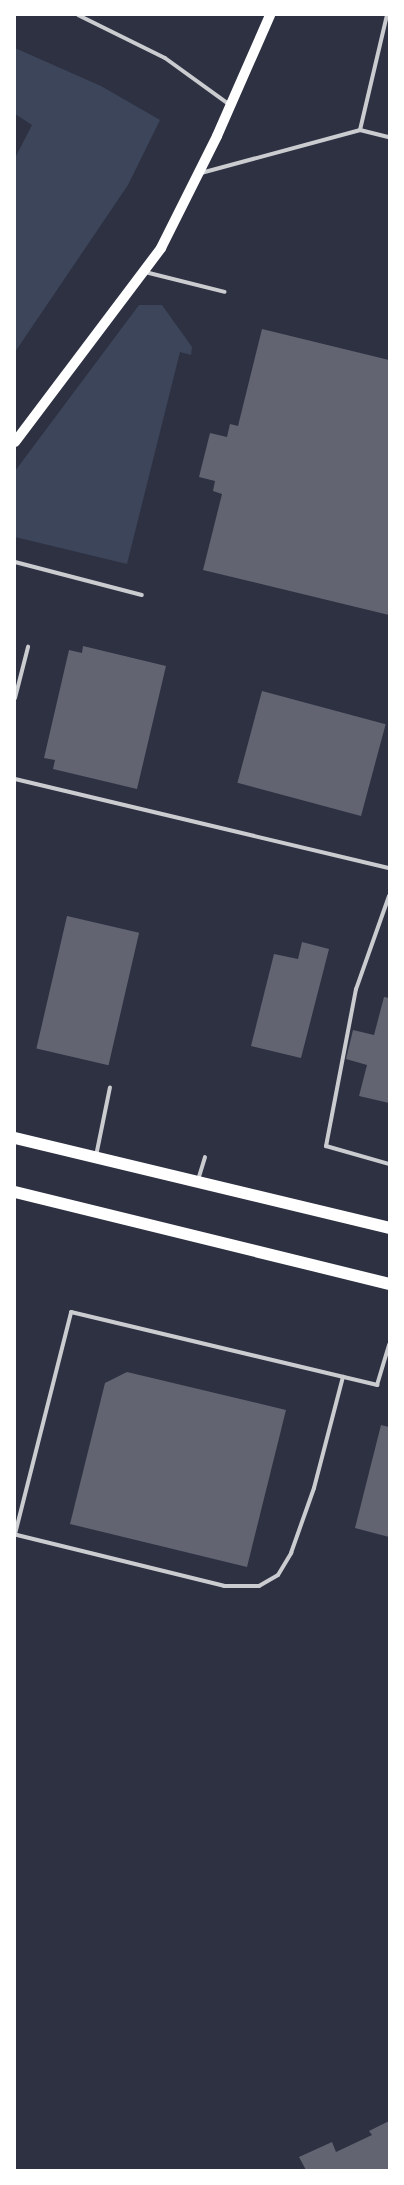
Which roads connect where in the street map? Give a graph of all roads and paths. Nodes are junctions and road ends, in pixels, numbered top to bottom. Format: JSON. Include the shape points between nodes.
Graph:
{"nodes":[{"id":1,"x":78,"y":15,"type":"edge"},
{"id":2,"x":270,"y":15,"type":"edge"},
{"id":3,"x":387,"y":15,"type":"edge"},
{"id":4,"x":231,"y":106,"type":"junction"},
{"id":5,"x":360,"y":130,"type":"junction"},
{"id":6,"x":389,"y":138,"type":"edge"},
{"id":7,"x":199,"y":174,"type":"junction"},
{"id":8,"x":145,"y":272,"type":"junction"},
{"id":9,"x":225,"y":292,"type":"dead end"},
{"id":10,"x":15,"y":442,"type":"edge"},
{"id":11,"x":15,"y":562,"type":"edge"},
{"id":12,"x":142,"y":595,"type":"dead end"},
{"id":13,"x":28,"y":647,"type":"dead end"},
{"id":14,"x":15,"y":698,"type":"edge"},
{"id":15,"x":15,"y":779,"type":"edge"},
{"id":16,"x":389,"y":868,"type":"edge"},
{"id":17,"x":389,"y":896,"type":"edge"},
{"id":18,"x":110,"y":1087,"type":"dead end"},
{"id":19,"x":15,"y":1138,"type":"edge"},
{"id":20,"x":205,"y":1157,"type":"dead end"},
{"id":21,"x":96,"y":1158,"type":"junction"},
{"id":22,"x":389,"y":1164,"type":"edge"},
{"id":23,"x":198,"y":1182,"type":"junction"},
{"id":24,"x":15,"y":1192,"type":"edge"},
{"id":25,"x":389,"y":1228,"type":"edge"},
{"id":26,"x":389,"y":1284,"type":"edge"},
{"id":27,"x":389,"y":1345,"type":"edge"},
{"id":28,"x":344,"y":1377,"type":"junction"},
{"id":29,"x":16,"y":1535,"type":"edge"}],
"edges":[{"from":1,"to":4,"type":"lane","via":[[165,58]]},
{"from":2,"to":4,"type":"main road"},
{"from":3,"to":5,"type":"lane"},
{"from":4,"to":7,"type":"main road"},
{"from":5,"to":6,"type":"lane"},
{"from":5,"to":7,"type":"lane"},
{"from":7,"to":8,"type":"main road"},
{"from":8,"to":9,"type":"lane"},
{"from":8,"to":10,"type":"main road"},
{"from":11,"to":12,"type":"lane"},
{"from":13,"to":14,"type":"lane"},
{"from":15,"to":16,"type":"lane"},
{"from":17,"to":22,"type":"lane","via":[[356,988],[326,1146]]},
{"from":18,"to":21,"type":"lane"},
{"from":19,"to":21,"type":"main road"},
{"from":20,"to":23,"type":"lane"},
{"from":21,"to":23,"type":"main road"},
{"from":23,"to":25,"type":"main road"},
{"from":24,"to":26,"type":"main road"},
{"from":27,"to":28,"type":"lane","via":[[377,1385]]},
{"from":28,"to":29,"type":"lane","via":[[314,1488],[291,1552],[278,1575],[260,1586],[224,1586]]},
{"from":28,"to":29,"type":"lane","via":[[72,1312]]}]}
